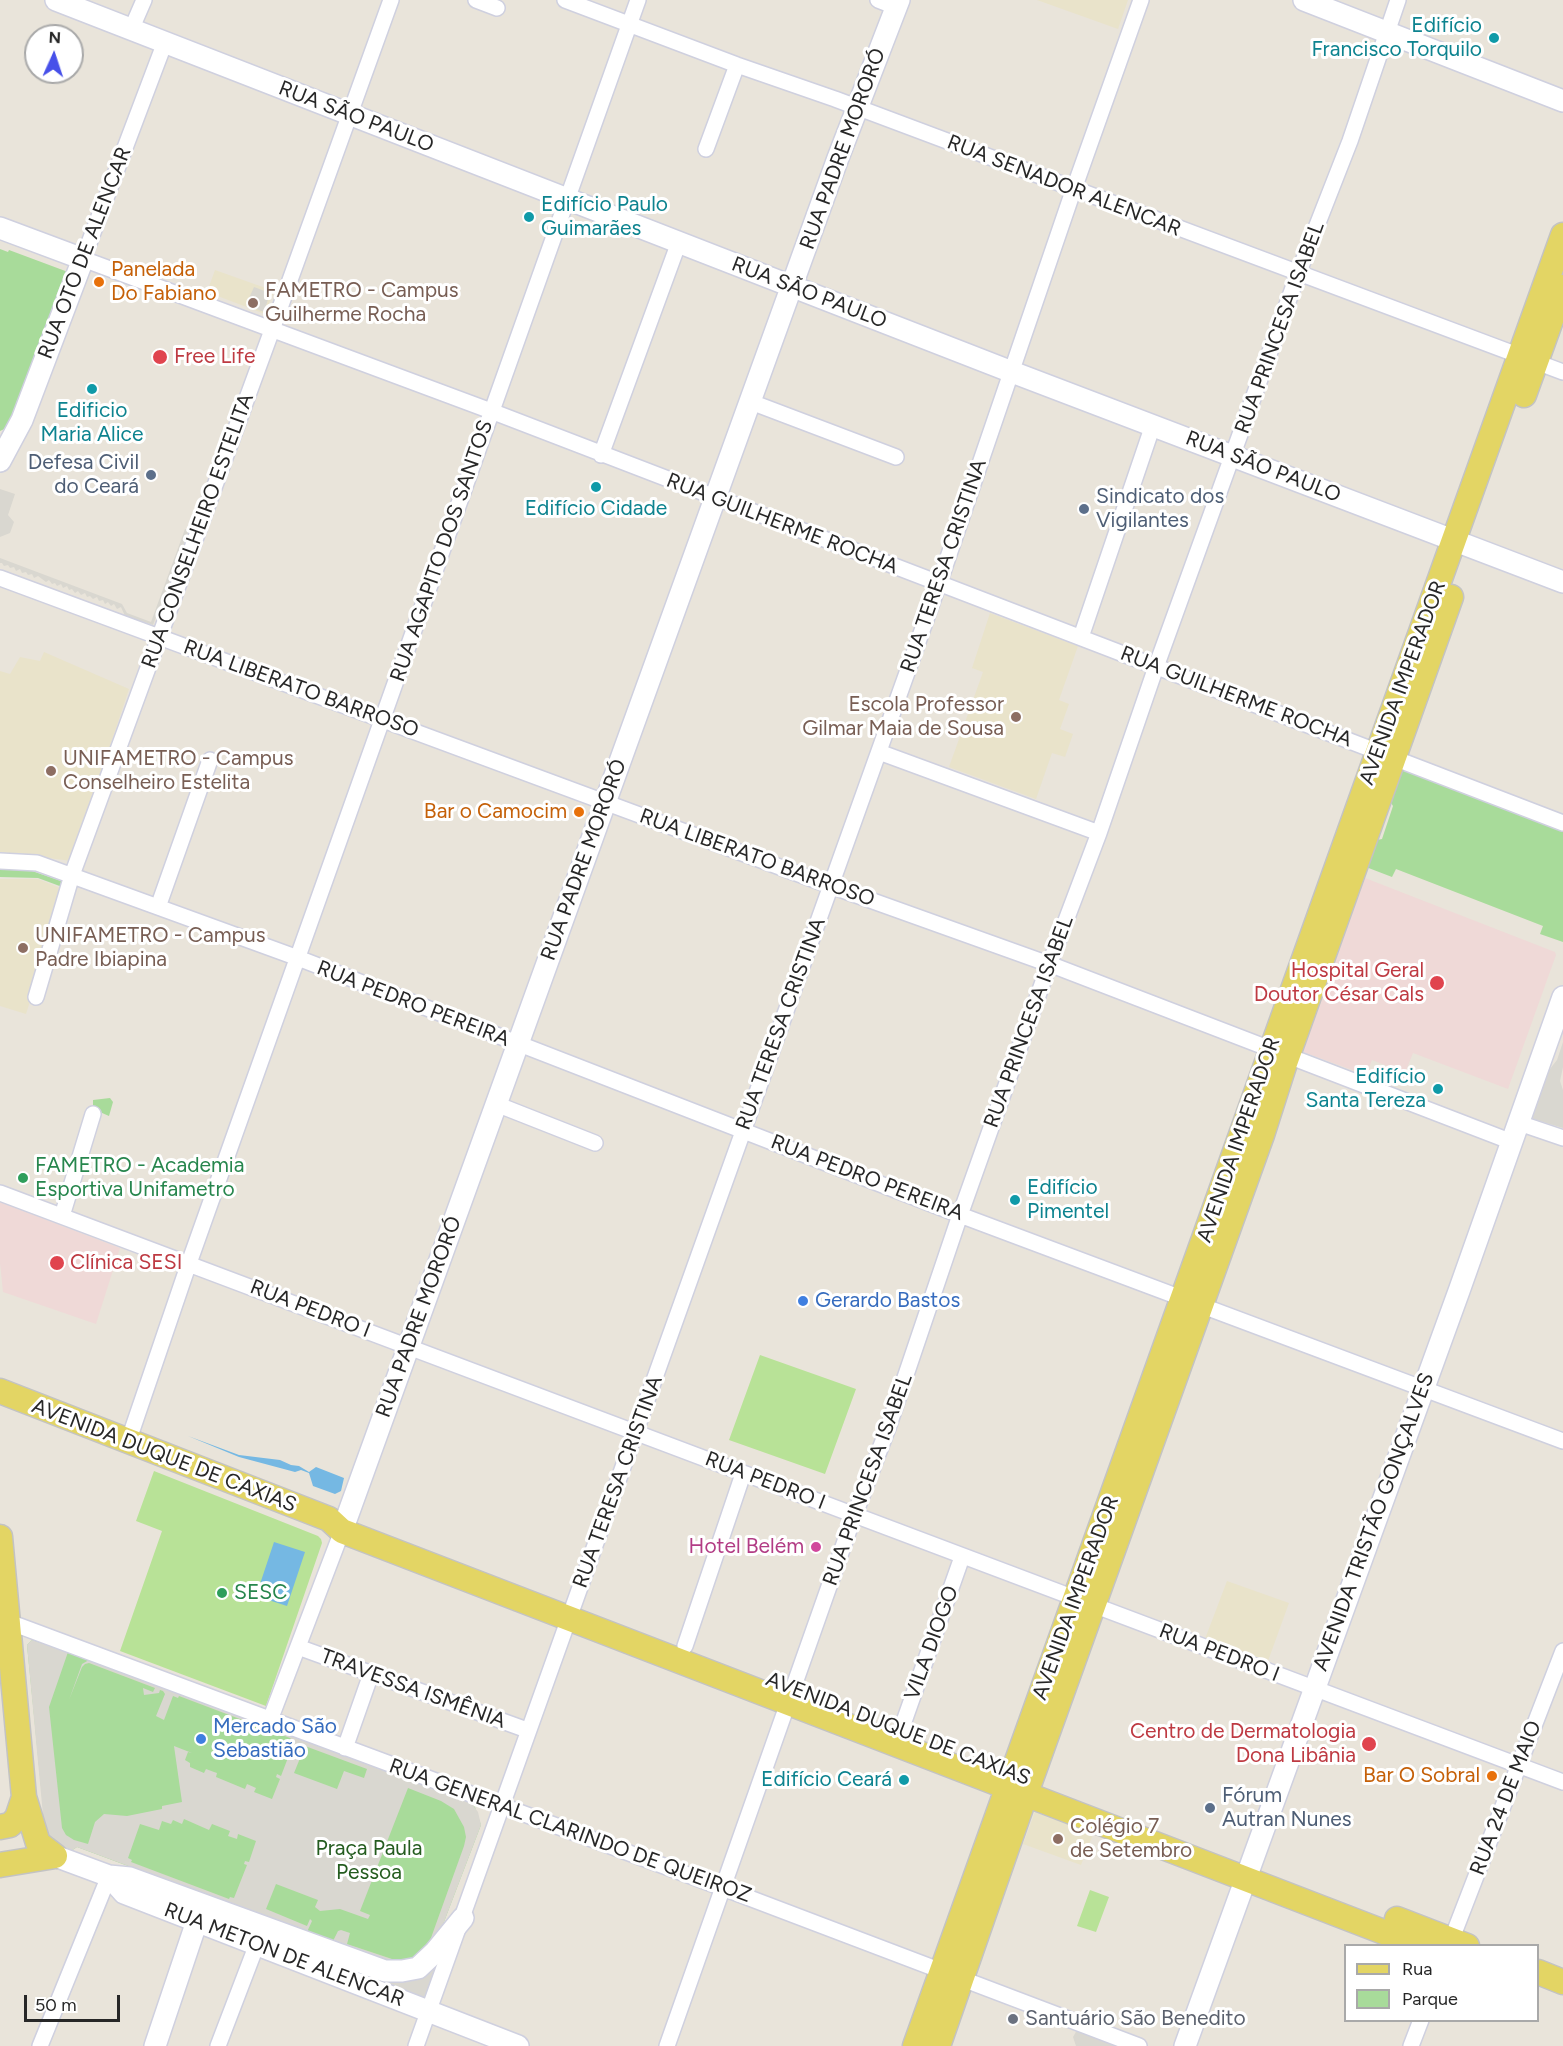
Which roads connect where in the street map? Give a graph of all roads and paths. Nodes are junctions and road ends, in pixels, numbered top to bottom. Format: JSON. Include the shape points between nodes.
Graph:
{"nodes":[{"id":1,"x":56,"y":0,"type":"edge"},
{"id":2,"x":144,"y":0,"type":"edge"},
{"id":3,"x":391,"y":0,"type":"edge"},
{"id":4,"x":476,"y":0,"type":"edge"},
{"id":5,"x":565,"y":0,"type":"edge"},
{"id":6,"x":638,"y":0,"type":"edge"},
{"id":7,"x":1141,"y":0,"type":"edge"},
{"id":8,"x":1304,"y":0,"type":"edge"},
{"id":9,"x":1398,"y":0,"type":"edge"},
{"id":10,"x":891,"y":2,"type":"edge"},
{"id":11,"x":497,"y":8,"type":"dead end"},
{"id":12,"x":630,"y":24,"type":"junction"},
{"id":13,"x":131,"y":30,"type":"junction"},
{"id":14,"x":1386,"y":33,"type":"junction"},
{"id":15,"x":165,"y":42,"type":"junction"},
{"id":16,"x":736,"y":65,"type":"junction"},
{"id":17,"x":1563,"y":101,"type":"edge"},
{"id":18,"x":857,"y":107,"type":"junction"},
{"id":19,"x":350,"y":115,"type":"junction"},
{"id":20,"x":706,"y":149,"type":"dead end"},
{"id":21,"x":1074,"y":189,"type":"junction"},
{"id":22,"x":567,"y":198,"type":"junction"},
{"id":23,"x":0,"y":228,"type":"edge"},
{"id":24,"x":1563,"y":235,"type":"edge"},
{"id":25,"x":679,"y":242,"type":"junction"},
{"id":26,"x":83,"y":259,"type":"junction"},
{"id":27,"x":1298,"y":274,"type":"junction"},
{"id":28,"x":792,"y":286,"type":"junction"},
{"id":29,"x":1563,"y":287,"type":"edge"},
{"id":30,"x":272,"y":330,"type":"junction"},
{"id":31,"x":1528,"y":359,"type":"junction"},
{"id":32,"x":1012,"y":372,"type":"junction"},
{"id":33,"x":1563,"y":372,"type":"edge"},
{"id":34,"x":759,"y":405,"type":"junction"},
{"id":35,"x":491,"y":411,"type":"junction"},
{"id":36,"x":1153,"y":425,"type":"junction"},
{"id":37,"x":3,"y":449,"type":"edge"},
{"id":38,"x":602,"y":455,"type":"junction"},
{"id":39,"x":1232,"y":455,"type":"junction"},
{"id":40,"x":896,"y":457,"type":"dead end"},
{"id":41,"x":715,"y":498,"type":"junction"},
{"id":42,"x":1462,"y":543,"type":"junction"},
{"id":43,"x":0,"y":578,"type":"edge"},
{"id":44,"x":1563,"y":582,"type":"edge"},
{"id":45,"x":939,"y":583,"type":"junction"},
{"id":46,"x":160,"y":637,"type":"junction"},
{"id":47,"x":1081,"y":638,"type":"junction"},
{"id":48,"x":1156,"y":667,"type":"junction"},
{"id":49,"x":384,"y":720,"type":"junction"},
{"id":50,"x":879,"y":752,"type":"junction"},
{"id":51,"x":1386,"y":756,"type":"junction"},
{"id":52,"x":210,"y":760,"type":"dead end"},
{"id":53,"x":605,"y":801,"type":"junction"},
{"id":54,"x":1563,"y":823,"type":"edge"},
{"id":55,"x":1099,"y":833,"type":"junction"},
{"id":56,"x":0,"y":861,"type":"edge"},
{"id":57,"x":72,"y":875,"type":"junction"},
{"id":58,"x":831,"y":886,"type":"junction"},
{"id":59,"x":158,"y":907,"type":"junction"},
{"id":60,"x":298,"y":958,"type":"junction"},
{"id":61,"x":1050,"y":964,"type":"junction"},
{"id":62,"x":36,"y":997,"type":"dead end"},
{"id":63,"x":1563,"y":998,"type":"edge"},
{"id":64,"x":517,"y":1044,"type":"junction"},
{"id":65,"x":1279,"y":1052,"type":"junction"},
{"id":66,"x":496,"y":1104,"type":"junction"},
{"id":67,"x":93,"y":1114,"type":"dead end"},
{"id":68,"x":743,"y":1130,"type":"junction"},
{"id":69,"x":1515,"y":1132,"type":"junction"},
{"id":70,"x":1563,"y":1138,"type":"edge"},
{"id":71,"x":595,"y":1143,"type":"dead end"},
{"id":72,"x":0,"y":1193,"type":"edge"},
{"id":73,"x":960,"y":1215,"type":"junction"},
{"id":74,"x":62,"y":1216,"type":"junction"},
{"id":75,"x":189,"y":1263,"type":"junction"},
{"id":76,"x":1191,"y":1302,"type":"junction"},
{"id":77,"x":408,"y":1346,"type":"junction"},
{"id":78,"x":1422,"y":1389,"type":"junction"},
{"id":79,"x":0,"y":1394,"type":"edge"},
{"id":80,"x":636,"y":1432,"type":"junction"},
{"id":81,"x":1563,"y":1441,"type":"edge"},
{"id":82,"x":128,"y":1442,"type":"junction"},
{"id":83,"x":743,"y":1474,"type":"junction"},
{"id":84,"x":855,"y":1515,"type":"junction"},
{"id":85,"x":339,"y":1522,"type":"junction"},
{"id":86,"x":0,"y":1538,"type":"edge"},
{"id":87,"x":962,"y":1557,"type":"junction"},
{"id":88,"x":1084,"y":1602,"type":"junction"},
{"id":89,"x":571,"y":1612,"type":"junction"},
{"id":90,"x":4,"y":1619,"type":"edge"},
{"id":91,"x":685,"y":1646,"type":"junction"},
{"id":92,"x":298,"y":1647,"type":"junction"},
{"id":93,"x":1563,"y":1651,"type":"edge"},
{"id":94,"x":371,"y":1674,"type":"junction"},
{"id":95,"x":1314,"y":1688,"type":"junction"},
{"id":96,"x":791,"y":1695,"type":"junction"},
{"id":97,"x":270,"y":1720,"type":"junction"},
{"id":98,"x":527,"y":1730,"type":"junction"},
{"id":99,"x":901,"y":1730,"type":"junction"},
{"id":100,"x":345,"y":1748,"type":"junction"},
{"id":101,"x":1519,"y":1766,"type":"junction"},
{"id":102,"x":1563,"y":1782,"type":"edge"},
{"id":103,"x":1020,"y":1783,"type":"junction"},
{"id":104,"x":24,"y":1797,"type":"junction"},
{"id":105,"x":502,"y":1805,"type":"junction"},
{"id":106,"x":0,"y":1827,"type":"edge"},
{"id":107,"x":55,"y":1856,"type":"junction"},
{"id":108,"x":0,"y":1865,"type":"edge"},
{"id":109,"x":1249,"y":1871,"type":"junction"},
{"id":110,"x":108,"y":1876,"type":"junction"},
{"id":111,"x":723,"y":1888,"type":"junction"},
{"id":112,"x":463,"y":1918,"type":"junction"},
{"id":113,"x":197,"y":1921,"type":"junction"},
{"id":114,"x":257,"y":1944,"type":"junction"},
{"id":115,"x":1415,"y":1944,"type":"edge"},
{"id":116,"x":1456,"y":1944,"type":"edge"},
{"id":117,"x":1539,"y":1972,"type":"edge"},
{"id":118,"x":952,"y":1975,"type":"junction"},
{"id":119,"x":1563,"y":1982,"type":"edge"},
{"id":120,"x":1539,"y":1990,"type":"edge"},
{"id":121,"x":1563,"y":2000,"type":"edge"},
{"id":122,"x":428,"y":2011,"type":"junction"},
{"id":123,"x":1420,"y":2022,"type":"edge"},
{"id":124,"x":40,"y":2046,"type":"edge"},
{"id":125,"x":154,"y":2046,"type":"edge"},
{"id":126,"x":218,"y":2046,"type":"edge"},
{"id":127,"x":416,"y":2046,"type":"edge"},
{"id":128,"x":518,"y":2046,"type":"edge"},
{"id":129,"x":667,"y":2046,"type":"edge"},
{"id":130,"x":915,"y":2046,"type":"edge"},
{"id":131,"x":938,"y":2046,"type":"edge"},
{"id":132,"x":1139,"y":2046,"type":"edge"},
{"id":133,"x":1185,"y":2046,"type":"edge"},
{"id":134,"x":1411,"y":2046,"type":"edge"}],
"edges":[{"from":1,"to":13,"type":"street","name":"RUA SÃO PAULO"},
{"from":2,"to":13,"type":"street"},
{"from":3,"to":19,"type":"street","name":"RUA CONSELHEIRO ESTELITA"},
{"from":4,"to":11,"type":"street"},
{"from":5,"to":12,"type":"street","name":"RUA SENADOR ALENCAR"},
{"from":6,"to":12,"type":"street","name":"RUA AGAPITO DOS SANTOS"},
{"from":7,"to":21,"type":"street","name":"RUA TERESA CRISTINA"},
{"from":8,"to":14,"type":"street"},
{"from":9,"to":14,"type":"street","name":"RUA PRINCESA ISABEL"},
{"from":10,"to":18,"type":"street","name":"RUA PADRE MORORÓ"},
{"from":12,"to":16,"type":"street","name":"RUA SENADOR ALENCAR"},
{"from":12,"to":22,"type":"street","name":"RUA AGAPITO DOS SANTOS"},
{"from":13,"to":15,"type":"street","name":"RUA SÃO PAULO"},
{"from":14,"to":17,"type":"street"},
{"from":14,"to":27,"type":"street","name":"RUA PRINCESA ISABEL","via":[[1350,141]]},
{"from":15,"to":19,"type":"street","name":"RUA SÃO PAULO"},
{"from":15,"to":26,"type":"street","name":"RUA OTO DE ALENCAR"},
{"from":16,"to":18,"type":"street","name":"RUA SENADOR ALENCAR"},
{"from":16,"to":20,"type":"street"},
{"from":18,"to":21,"type":"street","name":"RUA SENADOR ALENCAR"},
{"from":18,"to":28,"type":"street","name":"RUA PADRE MORORÓ"},
{"from":19,"to":22,"type":"street","name":"RUA SÃO PAULO"},
{"from":19,"to":30,"type":"street","name":"RUA CONSELHEIRO ESTELITA"},
{"from":21,"to":27,"type":"street","name":"RUA SENADOR ALENCAR"},
{"from":21,"to":32,"type":"street","name":"RUA TERESA CRISTINA"},
{"from":22,"to":25,"type":"street","name":"RUA SÃO PAULO"},
{"from":22,"to":35,"type":"street","name":"RUA AGAPITO DOS SANTOS"},
{"from":23,"to":26,"type":"street","name":"RUA GUILHERME ROCHA"},
{"from":24,"to":31,"type":"main road","name":"AVENIDA IMPERADOR"},
{"from":25,"to":28,"type":"street","name":"RUA SÃO PAULO"},
{"from":25,"to":38,"type":"street"},
{"from":26,"to":30,"type":"street","name":"RUA GUILHERME ROCHA"},
{"from":26,"to":37,"type":"street","name":"RUA OTO DE ALENCAR","via":[[22,420]]},
{"from":27,"to":31,"type":"street","name":"RUA SENADOR ALENCAR"},
{"from":27,"to":39,"type":"street","name":"RUA PRINCESA ISABEL"},
{"from":28,"to":32,"type":"street","name":"RUA SÃO PAULO"},
{"from":28,"to":34,"type":"street","name":"RUA PADRE MORORÓ"},
{"from":29,"to":31,"type":"main road","name":"AVENIDA IMPERADOR"},
{"from":30,"to":35,"type":"street","name":"RUA GUILHERME ROCHA"},
{"from":30,"to":46,"type":"street","name":"RUA CONSELHEIRO ESTELITA"},
{"from":31,"to":33,"type":"street","name":"RUA SENADOR ALENCAR"},
{"from":31,"to":42,"type":"main road","name":"AVENIDA IMPERADOR"},
{"from":32,"to":36,"type":"street","name":"RUA SÃO PAULO"},
{"from":32,"to":45,"type":"street","name":"RUA TERESA CRISTINA"},
{"from":34,"to":40,"type":"street"},
{"from":34,"to":41,"type":"street","name":"RUA PADRE MORORÓ"},
{"from":35,"to":38,"type":"street","name":"RUA GUILHERME ROCHA"},
{"from":35,"to":49,"type":"street","name":"RUA AGAPITO DOS SANTOS"},
{"from":36,"to":39,"type":"street","name":"RUA SÃO PAULO"},
{"from":36,"to":47,"type":"street"},
{"from":38,"to":41,"type":"street","name":"RUA GUILHERME ROCHA"},
{"from":39,"to":42,"type":"street","name":"RUA SÃO PAULO"},
{"from":39,"to":48,"type":"street","name":"RUA PRINCESA ISABEL"},
{"from":41,"to":45,"type":"street","name":"RUA GUILHERME ROCHA"},
{"from":41,"to":53,"type":"street","name":"RUA PADRE MORORÓ"},
{"from":42,"to":44,"type":"street","name":"RUA SÃO PAULO"},
{"from":42,"to":51,"type":"main road","name":"AVENIDA IMPERADOR"},
{"from":43,"to":46,"type":"street","name":"RUA LIBERATO BARROSO"},
{"from":45,"to":47,"type":"street","name":"RUA GUILHERME ROCHA"},
{"from":45,"to":50,"type":"street","name":"RUA TERESA CRISTINA"},
{"from":46,"to":49,"type":"street","name":"RUA LIBERATO BARROSO"},
{"from":46,"to":57,"type":"street","name":"RUA CONSELHEIRO ESTELITA"},
{"from":47,"to":48,"type":"street","name":"RUA GUILHERME ROCHA"},
{"from":48,"to":51,"type":"street","name":"RUA GUILHERME ROCHA"},
{"from":48,"to":55,"type":"street","name":"RUA PRINCESA ISABEL"},
{"from":49,"to":53,"type":"street","name":"RUA LIBERATO BARROSO"},
{"from":49,"to":60,"type":"street","name":"RUA AGAPITO DOS SANTOS"},
{"from":50,"to":55,"type":"street"},
{"from":50,"to":58,"type":"street","name":"RUA TERESA CRISTINA"},
{"from":51,"to":54,"type":"street","name":"RUA GUILHERME ROCHA"},
{"from":51,"to":65,"type":"main road","name":"AVENIDA IMPERADOR"},
{"from":52,"to":59,"type":"street"},
{"from":53,"to":58,"type":"street","name":"RUA LIBERATO BARROSO"},
{"from":53,"to":64,"type":"street","name":"RUA PADRE MORORÓ"},
{"from":55,"to":61,"type":"street","name":"RUA PRINCESA ISABEL"},
{"from":56,"to":57,"type":"street","name":"RUA PEDRO PEREIRA","via":[[37,863]]},
{"from":57,"to":59,"type":"street","name":"RUA PEDRO PEREIRA"},
{"from":57,"to":62,"type":"street","name":"RUA CONSELHEIRO ESTELITA"},
{"from":58,"to":61,"type":"street","name":"RUA LIBERATO BARROSO"},
{"from":58,"to":68,"type":"street","name":"RUA TERESA CRISTINA"},
{"from":59,"to":60,"type":"street","name":"RUA PEDRO PEREIRA"},
{"from":60,"to":64,"type":"street","name":"RUA PEDRO PEREIRA"},
{"from":60,"to":75,"type":"street","name":"RUA AGAPITO DOS SANTOS"},
{"from":61,"to":65,"type":"street","name":"RUA LIBERATO BARROSO"},
{"from":61,"to":73,"type":"street","name":"RUA PRINCESA ISABEL"},
{"from":63,"to":69,"type":"street","name":"AVENIDA TRISTÃO GONÇALVES"},
{"from":64,"to":66,"type":"street","name":"RUA PADRE MORORÓ"},
{"from":64,"to":68,"type":"street","name":"RUA PEDRO PEREIRA"},
{"from":65,"to":69,"type":"street","name":"RUA LIBERATO BARROSO"},
{"from":65,"to":76,"type":"main road","name":"AVENIDA IMPERADOR","via":[[1262,1135]]},
{"from":66,"to":71,"type":"street"},
{"from":66,"to":77,"type":"street","name":"RUA PADRE MORORÓ"},
{"from":67,"to":74,"type":"street"},
{"from":68,"to":73,"type":"street","name":"RUA PEDRO PEREIRA"},
{"from":68,"to":80,"type":"street","name":"RUA TERESA CRISTINA"},
{"from":69,"to":70,"type":"street","name":"RUA LIBERATO BARROSO"},
{"from":69,"to":78,"type":"street","name":"AVENIDA TRISTÃO GONÇALVES"},
{"from":72,"to":74,"type":"street","name":"RUA PEDRO I"},
{"from":73,"to":76,"type":"street","name":"RUA PEDRO PEREIRA"},
{"from":73,"to":84,"type":"street","name":"RUA PRINCESA ISABEL"},
{"from":74,"to":75,"type":"street","name":"RUA PEDRO I"},
{"from":75,"to":77,"type":"street","name":"RUA PEDRO I"},
{"from":75,"to":82,"type":"street","name":"RUA AGAPITO DOS SANTOS"},
{"from":76,"to":78,"type":"street","name":"RUA PEDRO PEREIRA"},
{"from":76,"to":88,"type":"main road","name":"AVENIDA IMPERADOR"},
{"from":77,"to":80,"type":"street","name":"RUA PEDRO I"},
{"from":77,"to":85,"type":"street","name":"RUA PADRE MORORÓ"},
{"from":78,"to":81,"type":"street","name":"RUA PEDRO PEREIRA"},
{"from":78,"to":95,"type":"street","name":"AVENIDA TRISTÃO GONÇALVES"},
{"from":79,"to":82,"type":"main road","name":"AVENIDA DUQUE DE CAXIAS"},
{"from":80,"to":83,"type":"street","name":"RUA PEDRO I"},
{"from":80,"to":89,"type":"street","name":"RUA TERESA CRISTINA"},
{"from":82,"to":85,"type":"main road","name":"AVENIDA DUQUE DE CAXIAS"},
{"from":83,"to":84,"type":"street","name":"RUA PEDRO I"},
{"from":83,"to":91,"type":"street"},
{"from":84,"to":87,"type":"street","name":"RUA PEDRO I"},
{"from":84,"to":96,"type":"street","name":"RUA PRINCESA ISABEL"},
{"from":85,"to":89,"type":"main road","name":"AVENIDA DUQUE DE CAXIAS"},
{"from":85,"to":92,"type":"street","name":"RUA PADRE MORORÓ"},
{"from":86,"to":90,"type":"main road"},
{"from":87,"to":88,"type":"street","name":"RUA PEDRO I"},
{"from":87,"to":99,"type":"street","name":"VILA DIOGO"},
{"from":88,"to":95,"type":"street","name":"RUA PEDRO I"},
{"from":88,"to":103,"type":"main road","name":"AVENIDA IMPERADOR"},
{"from":89,"to":91,"type":"main road","name":"AVENIDA DUQUE DE CAXIAS"},
{"from":89,"to":96,"type":"main road","name":"AVENIDA DUQUE DE CAXIAS"},
{"from":89,"to":98,"type":"street","name":"RUA TERESA CRISTINA"},
{"from":90,"to":97,"type":"street","name":"RUA GENERAL CLARINDO DE QUEIROZ"},
{"from":90,"to":104,"type":"main road"},
{"from":91,"to":96,"type":"main road","name":"AVENIDA DUQUE DE CAXIAS"},
{"from":92,"to":94,"type":"street","name":"TRAVESSA ISMÊNIA"},
{"from":92,"to":97,"type":"street","name":"RUA PADRE MORORÓ"},
{"from":93,"to":101,"type":"street","name":"RUA 24 DE MAIO"},
{"from":94,"to":98,"type":"street","name":"TRAVESSA ISMÊNIA"},
{"from":94,"to":100,"type":"street"},
{"from":95,"to":101,"type":"street","name":"RUA PEDRO I"},
{"from":95,"to":109,"type":"street","name":"AVENIDA TRISTÃO GONÇALVES"},
{"from":96,"to":99,"type":"main road","name":"AVENIDA DUQUE DE CAXIAS"},
{"from":96,"to":103,"type":"main road","name":"AVENIDA DUQUE DE CAXIAS"},
{"from":96,"to":111,"type":"street","name":"RUA PRINCESA ISABEL"},
{"from":97,"to":100,"type":"street","name":"RUA GENERAL CLARINDO DE QUEIROZ"},
{"from":98,"to":105,"type":"street","name":"RUA TERESA CRISTINA"},
{"from":99,"to":103,"type":"main road","name":"AVENIDA DUQUE DE CAXIAS"},
{"from":100,"to":105,"type":"street","name":"RUA GENERAL CLARINDO DE QUEIROZ"},
{"from":101,"to":102,"type":"street","name":"RUA PEDRO I"},
{"from":101,"to":116,"type":"street","name":"RUA 24 DE MAIO"},
{"from":103,"to":109,"type":"main road","name":"AVENIDA DUQUE DE CAXIAS"},
{"from":103,"to":118,"type":"main road","name":"AVENIDA IMPERADOR"},
{"from":104,"to":106,"type":"main road","via":[[17,1818]]},
{"from":104,"to":107,"type":"main road","via":[[38,1843]]},
{"from":105,"to":111,"type":"street","name":"RUA GENERAL CLARINDO DE QUEIROZ"},
{"from":105,"to":112,"type":"street","name":"RUA TERESA CRISTINA"},
{"from":107,"to":108,"type":"main road"},
{"from":107,"to":110,"type":"street","name":"RUA METON DE ALENCAR"},
{"from":109,"to":115,"type":"main road","name":"AVENIDA DUQUE DE CAXIAS"},
{"from":109,"to":116,"type":"main road","name":"AVENIDA DUQUE DE CAXIAS"},
{"from":109,"to":133,"type":"street","name":"AVENIDA TRISTÃO GONÇALVES"},
{"from":110,"to":112,"type":"street","via":[[130,1878],[385,1971],[418,1968]]},
{"from":110,"to":113,"type":"street","name":"RUA METON DE ALENCAR","via":[[124,1893]]},
{"from":110,"to":124,"type":"street"},
{"from":111,"to":118,"type":"street","name":"RUA GENERAL CLARINDO DE QUEIROZ"},
{"from":111,"to":129,"type":"street","name":"RUA PRINCESA ISABEL"},
{"from":112,"to":122,"type":"street","name":"RUA TERESA CRISTINA"},
{"from":113,"to":114,"type":"street","name":"RUA METON DE ALENCAR"},
{"from":113,"to":125,"type":"street"},
{"from":114,"to":122,"type":"street","name":"RUA METON DE ALENCAR"},
{"from":114,"to":126,"type":"street"},
{"from":117,"to":119,"type":"main road"},
{"from":118,"to":130,"type":"main road","name":"AVENIDA IMPERADOR"},
{"from":118,"to":131,"type":"main road","name":"AVENIDA IMPERADOR"},
{"from":118,"to":132,"type":"street","name":"RUA GENERAL CLARINDO DE QUEIROZ"},
{"from":120,"to":121,"type":"main road"},
{"from":122,"to":127,"type":"street","name":"RUA TERESA CRISTINA"},
{"from":122,"to":128,"type":"street","name":"RUA METON DE ALENCAR"},
{"from":123,"to":134,"type":"street"}]}
